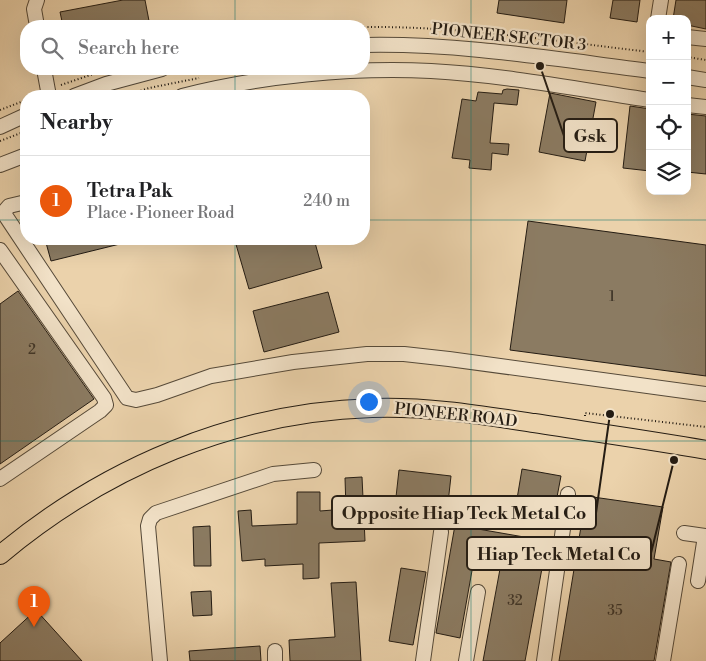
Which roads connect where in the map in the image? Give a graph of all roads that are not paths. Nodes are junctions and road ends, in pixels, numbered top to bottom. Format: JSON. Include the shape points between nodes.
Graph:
{"nodes":[{"id":1,"x":38,"y":0,"type":"edge"},
{"id":2,"x":661,"y":0,"type":"edge"},
{"id":3,"x":659,"y":15,"type":"edge"},
{"id":4,"x":36,"y":20,"type":"edge"},
{"id":5,"x":691,"y":37,"type":"edge"},
{"id":6,"x":706,"y":39,"type":"edge"},
{"id":7,"x":370,"y":45,"type":"edge"},
{"id":8,"x":646,"y":70,"type":"edge"},
{"id":9,"x":370,"y":72,"type":"edge"},
{"id":10,"x":45,"y":75,"type":"edge"},
{"id":11,"x":140,"y":75,"type":"edge"},
{"id":12,"x":320,"y":75,"type":"edge"},
{"id":13,"x":691,"y":78,"type":"edge"},
{"id":14,"x":706,"y":80,"type":"edge"},
{"id":15,"x":47,"y":90,"type":"edge"},
{"id":16,"x":90,"y":90,"type":"edge"},
{"id":17,"x":215,"y":90,"type":"edge"},
{"id":18,"x":646,"y":99,"type":"edge"},
{"id":19,"x":691,"y":105,"type":"edge"},
{"id":20,"x":706,"y":107,"type":"edge"},
{"id":21,"x":20,"y":119,"type":"edge"},
{"id":22,"x":0,"y":127,"type":"edge"},
{"id":23,"x":20,"y":157,"type":"edge"},
{"id":24,"x":0,"y":165,"type":"edge"},
{"id":25,"x":20,"y":204,"type":"edge"},
{"id":26,"x":20,"y":239,"type":"edge"},
{"id":27,"x":24,"y":245,"type":"edge"},
{"id":28,"x":0,"y":250,"type":"edge"},
{"id":29,"x":706,"y":394,"type":"edge"},
{"id":30,"x":706,"y":450,"type":"edge"},
{"id":31,"x":314,"y":470,"type":"dead end"},
{"id":32,"x":0,"y":479,"type":"edge"},
{"id":33,"x":568,"y":494,"type":"dead end"},
{"id":34,"x":441,"y":532,"type":"dead end"},
{"id":35,"x":684,"y":533,"type":"dead end"},
{"id":36,"x":706,"y":536,"type":"edge"},
{"id":37,"x":0,"y":555,"type":"edge"},
{"id":38,"x":679,"y":564,"type":"dead end"},
{"id":39,"x":698,"y":581,"type":"dead end"},
{"id":40,"x":478,"y":592,"type":"dead end"},
{"id":41,"x":160,"y":661,"type":"edge"},
{"id":42,"x":423,"y":661,"type":"edge"},
{"id":43,"x":466,"y":661,"type":"edge"},
{"id":44,"x":544,"y":661,"type":"edge"},
{"id":45,"x":663,"y":661,"type":"edge"}],
"edges":[{"from":1,"to":4,"type":"street","via":[[34,9]]},
{"from":2,"to":3,"type":"street"},
{"from":5,"to":6,"type":"street"},
{"from":7,"to":8,"type":"street","name":"PIONEER SECTOR 3","via":[[419,44],[484,49]]},
{"from":9,"to":18,"type":"street","via":[[430,71]]},
{"from":10,"to":15,"type":"street"},
{"from":11,"to":16,"type":"street"},
{"from":12,"to":17,"type":"street","via":[[280,78]]},
{"from":13,"to":14,"type":"street"},
{"from":19,"to":20,"type":"street"},
{"from":21,"to":22,"type":"street"},
{"from":23,"to":24,"type":"street"},
{"from":25,"to":26,"type":"street","via":[[7,207],[4,215]]},
{"from":27,"to":29,"type":"street","via":[[127,398],[136,400],[211,376],[367,354],[449,359]]},
{"from":28,"to":32,"type":"street","via":[[106,405]]},
{"from":30,"to":37,"type":"main road","name":"PIONEER ROAD","via":[[420,409],[353,409],[254,422],[169,450],[87,493]]},
{"from":31,"to":41,"type":"street","via":[[273,474],[156,513],[150,519]]},
{"from":33,"to":44,"type":"street"},
{"from":34,"to":42,"type":"street"},
{"from":35,"to":36,"type":"street"},
{"from":36,"to":39,"type":"street"},
{"from":38,"to":45,"type":"street"},
{"from":40,"to":43,"type":"street"}]}
